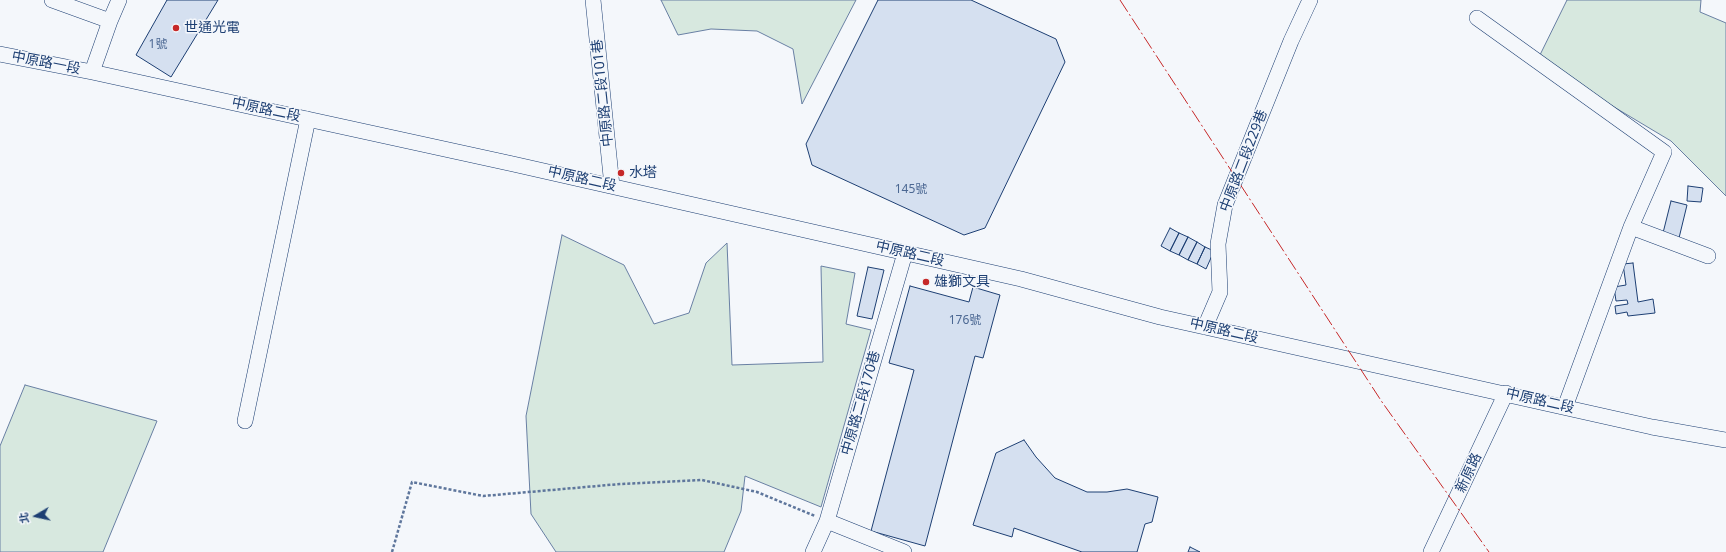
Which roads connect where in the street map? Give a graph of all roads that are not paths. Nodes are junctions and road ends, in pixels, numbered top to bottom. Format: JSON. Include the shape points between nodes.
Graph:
{"nodes":[{"id":1,"x":52,"y":0,"type":"edge"},
{"id":2,"x":119,"y":0,"type":"edge"},
{"id":3,"x":593,"y":0,"type":"edge"},
{"id":4,"x":1310,"y":0,"type":"edge"},
{"id":5,"x":1477,"y":18,"type":"dead end"},
{"id":6,"x":110,"y":21,"type":"junction"},
{"id":7,"x":0,"y":54,"type":"edge"},
{"id":8,"x":92,"y":72,"type":"junction"},
{"id":9,"x":308,"y":119,"type":"junction"},
{"id":10,"x":612,"y":186,"type":"junction"},
{"id":11,"x":1631,"y":227,"type":"junction"},
{"id":12,"x":905,"y":253,"type":"junction"},
{"id":13,"x":1708,"y":256,"type":"dead end"},
{"id":14,"x":1204,"y":327,"type":"junction"},
{"id":15,"x":1506,"y":393,"type":"junction"},
{"id":16,"x":1565,"y":407,"type":"junction"},
{"id":17,"x":245,"y":421,"type":"dead end"},
{"id":18,"x":1726,"y":440,"type":"edge"},
{"id":19,"x":827,"y":521,"type":"junction"},
{"id":20,"x":813,"y":552,"type":"edge"},
{"id":21,"x":904,"y":552,"type":"edge"},
{"id":22,"x":1431,"y":552,"type":"edge"}],
"edges":[{"from":1,"to":6,"type":"street"},
{"from":2,"to":6,"type":"street"},
{"from":3,"to":10,"type":"street","name":"中原路二段101巷"},
{"from":4,"to":14,"type":"street","name":"中原路二段229巷","via":[[1225,205],[1218,244],[1220,292]]},
{"from":5,"to":11,"type":"street","via":[[1664,152]]},
{"from":6,"to":8,"type":"street"},
{"from":7,"to":8,"type":"street","name":"中原路一段"},
{"from":8,"to":9,"type":"street","name":"中原路二段"},
{"from":9,"to":10,"type":"street","name":"中原路二段"},
{"from":9,"to":17,"type":"street"},
{"from":10,"to":12,"type":"street","name":"中原路二段"},
{"from":11,"to":13,"type":"street"},
{"from":11,"to":16,"type":"street"},
{"from":12,"to":14,"type":"street","name":"中原路二段","via":[[1021,279]]},
{"from":12,"to":19,"type":"street","name":"中原路二段170巷"},
{"from":14,"to":15,"type":"street","name":"中原路二段"},
{"from":15,"to":16,"type":"street","name":"中原路二段"},
{"from":15,"to":22,"type":"street","name":"新原路"},
{"from":16,"to":18,"type":"street","name":"中原路二段","via":[[1652,427]]},
{"from":19,"to":20,"type":"street","name":"中原路二段170巷"},
{"from":19,"to":21,"type":"street"}]}
